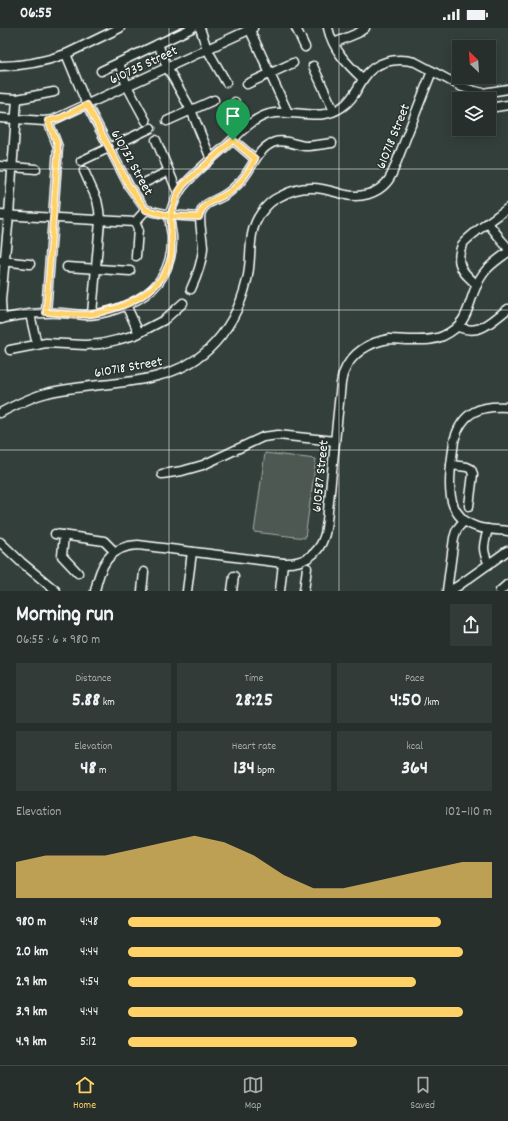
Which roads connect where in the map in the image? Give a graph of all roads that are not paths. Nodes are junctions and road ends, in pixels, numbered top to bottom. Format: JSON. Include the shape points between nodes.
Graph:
{"nodes":[{"id":1,"x":120,"y":28,"type":"edge"},
{"id":2,"x":192,"y":28,"type":"edge"},
{"id":3,"x":200,"y":28,"type":"edge"},
{"id":4,"x":251,"y":28,"type":"edge"},
{"id":5,"x":296,"y":28,"type":"edge"},
{"id":6,"x":328,"y":28,"type":"edge"},
{"id":7,"x":366,"y":28,"type":"edge"},
{"id":8,"x":334,"y":43,"type":"junction"},
{"id":9,"x":158,"y":44,"type":"junction"},
{"id":10,"x":304,"y":47,"type":"dead end"},
{"id":11,"x":206,"y":49,"type":"junction"},
{"id":12,"x":66,"y":54,"type":"junction"},
{"id":13,"x":119,"y":63,"type":"junction"},
{"id":14,"x":293,"y":63,"type":"dead end"},
{"id":15,"x":0,"y":66,"type":"edge"},
{"id":16,"x":313,"y":66,"type":"dead end"},
{"id":17,"x":167,"y":67,"type":"junction"},
{"id":18,"x":101,"y":71,"type":"dead end"},
{"id":19,"x":432,"y":71,"type":"junction"},
{"id":20,"x":270,"y":74,"type":"junction"},
{"id":21,"x":364,"y":79,"type":"junction"},
{"id":22,"x":226,"y":82,"type":"dead end"},
{"id":23,"x":247,"y":84,"type":"dead end"},
{"id":24,"x":127,"y":86,"type":"junction"},
{"id":25,"x":508,"y":89,"type":"edge"},
{"id":26,"x":54,"y":92,"type":"dead end"},
{"id":27,"x":477,"y":92,"type":"edge"},
{"id":28,"x":496,"y":92,"type":"edge"},
{"id":29,"x":0,"y":98,"type":"edge"},
{"id":30,"x":17,"y":99,"type":"junction"},
{"id":31,"x":214,"y":100,"type":"dead end"},
{"id":32,"x":235,"y":102,"type":"dead end"},
{"id":33,"x":87,"y":105,"type":"junction"},
{"id":34,"x":508,"y":105,"type":"edge"},
{"id":35,"x":496,"y":107,"type":"edge"},
{"id":36,"x":191,"y":110,"type":"junction"},
{"id":37,"x":334,"y":111,"type":"junction"},
{"id":38,"x":288,"y":113,"type":"junction"},
{"id":39,"x":0,"y":118,"type":"edge"},
{"id":40,"x":16,"y":119,"type":"junction"},
{"id":41,"x":48,"y":121,"type":"junction"},
{"id":42,"x":146,"y":121,"type":"dead end"},
{"id":43,"x":167,"y":122,"type":"dead end"},
{"id":44,"x":151,"y":128,"type":"dead end"},
{"id":45,"x":245,"y":128,"type":"junction"},
{"id":46,"x":156,"y":140,"type":"dead end"},
{"id":47,"x":233,"y":140,"type":"junction"},
{"id":48,"x":332,"y":142,"type":"dead end"},
{"id":49,"x":109,"y":147,"type":"junction"},
{"id":50,"x":211,"y":159,"type":"junction"},
{"id":51,"x":255,"y":159,"type":"junction"},
{"id":52,"x":81,"y":161,"type":"dead end"},
{"id":53,"x":0,"y":166,"type":"edge"},
{"id":54,"x":12,"y":167,"type":"junction"},
{"id":55,"x":36,"y":169,"type":"dead end"},
{"id":56,"x":84,"y":171,"type":"dead end"},
{"id":57,"x":169,"y":171,"type":"junction"},
{"id":58,"x":146,"y":182,"type":"dead end"},
{"id":59,"x":178,"y":193,"type":"junction"},
{"id":60,"x":508,"y":208,"type":"edge"},
{"id":61,"x":146,"y":210,"type":"junction"},
{"id":62,"x":0,"y":215,"type":"edge"},
{"id":63,"x":9,"y":215,"type":"junction"},
{"id":64,"x":170,"y":216,"type":"junction"},
{"id":65,"x":199,"y":217,"type":"junction"},
{"id":66,"x":53,"y":218,"type":"junction"},
{"id":67,"x":100,"y":221,"type":"junction"},
{"id":68,"x":135,"y":222,"type":"junction"},
{"id":69,"x":488,"y":224,"type":"junction"},
{"id":70,"x":508,"y":248,"type":"edge"},
{"id":71,"x":508,"y":252,"type":"edge"},
{"id":72,"x":136,"y":256,"type":"dead end"},
{"id":73,"x":2,"y":261,"type":"edge"},
{"id":74,"x":30,"y":264,"type":"dead end"},
{"id":75,"x":68,"y":267,"type":"dead end"},
{"id":76,"x":96,"y":268,"type":"junction"},
{"id":77,"x":130,"y":271,"type":"dead end"},
{"id":78,"x":477,"y":285,"type":"junction"},
{"id":79,"x":191,"y":290,"type":"dead end"},
{"id":80,"x":184,"y":303,"type":"dead end"},
{"id":81,"x":126,"y":305,"type":"junction"},
{"id":82,"x":508,"y":309,"type":"edge"},
{"id":83,"x":46,"y":312,"type":"junction"},
{"id":84,"x":30,"y":314,"type":"junction"},
{"id":85,"x":92,"y":314,"type":"junction"},
{"id":86,"x":1,"y":319,"type":"edge"},
{"id":87,"x":458,"y":328,"type":"junction"},
{"id":88,"x":139,"y":333,"type":"junction"},
{"id":89,"x":37,"y":345,"type":"junction"},
{"id":90,"x":10,"y":350,"type":"dead end"},
{"id":91,"x":508,"y":407,"type":"edge"},
{"id":92,"x":0,"y":413,"type":"edge"},
{"id":93,"x":335,"y":441,"type":"junction"},
{"id":94,"x":451,"y":465,"type":"junction"},
{"id":95,"x":162,"y":474,"type":"dead end"},
{"id":96,"x":469,"y":506,"type":"dead end"},
{"id":97,"x":465,"y":521,"type":"junction"},
{"id":98,"x":488,"y":529,"type":"junction"},
{"id":99,"x":508,"y":531,"type":"edge"},
{"id":100,"x":55,"y":534,"type":"dead end"},
{"id":101,"x":64,"y":534,"type":"junction"},
{"id":102,"x":0,"y":542,"type":"edge"},
{"id":103,"x":506,"y":551,"type":"dead end"},
{"id":104,"x":115,"y":552,"type":"junction"},
{"id":105,"x":192,"y":552,"type":"junction"},
{"id":106,"x":284,"y":563,"type":"junction"},
{"id":107,"x":488,"y":564,"type":"junction"},
{"id":108,"x":307,"y":568,"type":"dead end"},
{"id":109,"x":144,"y":572,"type":"dead end"},
{"id":110,"x":78,"y":573,"type":"dead end"},
{"id":111,"x":234,"y":576,"type":"dead end"},
{"id":112,"x":508,"y":584,"type":"edge"},
{"id":113,"x":56,"y":591,"type":"edge"},
{"id":114,"x":95,"y":591,"type":"edge"},
{"id":115,"x":142,"y":591,"type":"edge"},
{"id":116,"x":187,"y":591,"type":"edge"},
{"id":117,"x":232,"y":591,"type":"edge"},
{"id":118,"x":280,"y":591,"type":"edge"},
{"id":119,"x":304,"y":591,"type":"edge"},
{"id":120,"x":448,"y":591,"type":"edge"},
{"id":121,"x":500,"y":591,"type":"edge"}],
"edges":[{"from":1,"to":12,"type":"street"},
{"from":2,"to":9,"type":"street"},
{"from":3,"to":11,"type":"street"},
{"from":4,"to":11,"type":"street","name":"610735 Street"},
{"from":4,"to":20,"type":"street"},
{"from":5,"to":10,"type":"street"},
{"from":6,"to":8,"type":"street"},
{"from":7,"to":8,"type":"street"},
{"from":8,"to":21,"type":"street","via":[[345,62]]},
{"from":9,"to":13,"type":"street"},
{"from":9,"to":17,"type":"street"},
{"from":11,"to":17,"type":"street","name":"610735 Street"},
{"from":11,"to":22,"type":"street"},
{"from":12,"to":15,"type":"street","via":[[28,65]]},
{"from":12,"to":33,"type":"street","name":"610732 Street"},
{"from":13,"to":18,"type":"street"},
{"from":13,"to":24,"type":"street"},
{"from":14,"to":20,"type":"street"},
{"from":16,"to":37,"type":"street"},
{"from":17,"to":24,"type":"street","name":"610735 Street"},
{"from":17,"to":36,"type":"street"},
{"from":19,"to":21,"type":"street","via":[[415,62],[389,60],[374,67]]},
{"from":19,"to":27,"type":"street"},
{"from":19,"to":92,"type":"street","name":"610718 Street","via":[[396,166],[382,188],[368,195],[355,196],[311,188],[301,189],[278,197],[264,209],[253,228],[247,278],[236,310],[215,343],[197,359],[184,367],[155,377],[46,393]]},
{"from":20,"to":23,"type":"street"},
{"from":20,"to":38,"type":"street"},
{"from":21,"to":37,"type":"street","via":[[349,102]]},
{"from":24,"to":33,"type":"street","name":"610735 Street"},
{"from":24,"to":42,"type":"street"},
{"from":25,"to":28,"type":"street"},
{"from":26,"to":30,"type":"street"},
{"from":29,"to":30,"type":"street"},
{"from":30,"to":40,"type":"street"},
{"from":31,"to":36,"type":"street"},
{"from":32,"to":45,"type":"street"},
{"from":33,"to":41,"type":"street","name":"610735 Street"},
{"from":33,"to":49,"type":"street","name":"610732 Street"},
{"from":34,"to":35,"type":"street"},
{"from":36,"to":43,"type":"street"},
{"from":36,"to":50,"type":"street"},
{"from":37,"to":38,"type":"street","via":[[322,115]]},
{"from":38,"to":45,"type":"street","via":[[276,113],[260,118]]},
{"from":39,"to":40,"type":"street"},
{"from":40,"to":41,"type":"street"},
{"from":40,"to":54,"type":"street"},
{"from":41,"to":66,"type":"street","via":[[58,147]]},
{"from":44,"to":49,"type":"street"},
{"from":45,"to":47,"type":"street"},
{"from":46,"to":57,"type":"street"},
{"from":47,"to":50,"type":"street"},
{"from":47,"to":51,"type":"street"},
{"from":48,"to":51,"type":"street","via":[[314,146],[275,142],[265,147]]},
{"from":49,"to":52,"type":"street"},
{"from":49,"to":61,"type":"street","name":"610732 Street","via":[[129,186]]},
{"from":50,"to":59,"type":"street"},
{"from":51,"to":65,"type":"street","via":[[241,181],[224,196],[207,204]]},
{"from":53,"to":54,"type":"street"},
{"from":54,"to":55,"type":"street"},
{"from":54,"to":63,"type":"street"},
{"from":56,"to":67,"type":"street","via":[[97,200]]},
{"from":57,"to":58,"type":"street"},
{"from":57,"to":59,"type":"street"},
{"from":59,"to":64,"type":"street"},
{"from":60,"to":69,"type":"street"},
{"from":61,"to":64,"type":"street","name":"610732 Street"},
{"from":61,"to":68,"type":"street"},
{"from":62,"to":63,"type":"street"},
{"from":63,"to":66,"type":"street"},
{"from":63,"to":73,"type":"street"},
{"from":64,"to":65,"type":"street","name":"610732 Street"},
{"from":64,"to":81,"type":"street","via":[[172,244],[166,269],[150,291]]},
{"from":65,"to":79,"type":"street","via":[[202,259]]},
{"from":66,"to":67,"type":"street"},
{"from":66,"to":83,"type":"street"},
{"from":67,"to":68,"type":"street"},
{"from":67,"to":76,"type":"street"},
{"from":68,"to":72,"type":"street","via":[[138,229]]},
{"from":69,"to":70,"type":"street"},
{"from":69,"to":78,"type":"street","via":[[464,242],[459,257],[462,269]]},
{"from":71,"to":78,"type":"street","via":[[486,270]]},
{"from":73,"to":74,"type":"street"},
{"from":73,"to":86,"type":"street"},
{"from":75,"to":76,"type":"street"},
{"from":76,"to":77,"type":"street"},
{"from":76,"to":85,"type":"street"},
{"from":78,"to":87,"type":"street","via":[[467,313]]},
{"from":80,"to":88,"type":"street","via":[[164,320]]},
{"from":81,"to":85,"type":"street"},
{"from":81,"to":88,"type":"street"},
{"from":82,"to":87,"type":"street","via":[[478,330]]},
{"from":83,"to":84,"type":"street"},
{"from":83,"to":85,"type":"street"},
{"from":84,"to":86,"type":"street"},
{"from":84,"to":89,"type":"street"},
{"from":87,"to":93,"type":"street","name":"610587 Street","via":[[431,340],[389,339],[375,343],[362,349],[351,359],[341,383]]},
{"from":88,"to":89,"type":"street","via":[[100,344]]},
{"from":89,"to":90,"type":"street"},
{"from":91,"to":94,"type":"street","via":[[479,409],[466,418],[456,435]]},
{"from":93,"to":95,"type":"street","via":[[278,435],[263,437],[203,465]]},
{"from":93,"to":106,"type":"street","name":"610587 Street","via":[[324,537],[320,546],[307,559]]},
{"from":94,"to":96,"type":"street","via":[[471,469],[473,474]]},
{"from":94,"to":97,"type":"street","via":[[450,497],[456,511]]},
{"from":97,"to":98,"type":"street","via":[[478,528]]},
{"from":97,"to":120,"type":"street","via":[[459,525],[454,538]]},
{"from":98,"to":99,"type":"street"},
{"from":98,"to":107,"type":"street","via":[[483,550]]},
{"from":100,"to":101,"type":"street"},
{"from":101,"to":104,"type":"street","via":[[104,542]]},
{"from":101,"to":110,"type":"street","via":[[62,556]]},
{"from":102,"to":113,"type":"street"},
{"from":103,"to":107,"type":"street"},
{"from":104,"to":105,"type":"street","name":"610587 Street","via":[[138,545]]},
{"from":104,"to":114,"type":"street","name":"610587 Street","via":[[107,558],[102,567]]},
{"from":105,"to":106,"type":"street","name":"610587 Street"},
{"from":105,"to":116,"type":"street"},
{"from":106,"to":118,"type":"street"},
{"from":107,"to":120,"type":"street"},
{"from":108,"to":119,"type":"street"},
{"from":109,"to":115,"type":"street"},
{"from":111,"to":117,"type":"street"},
{"from":112,"to":121,"type":"street"}]}
